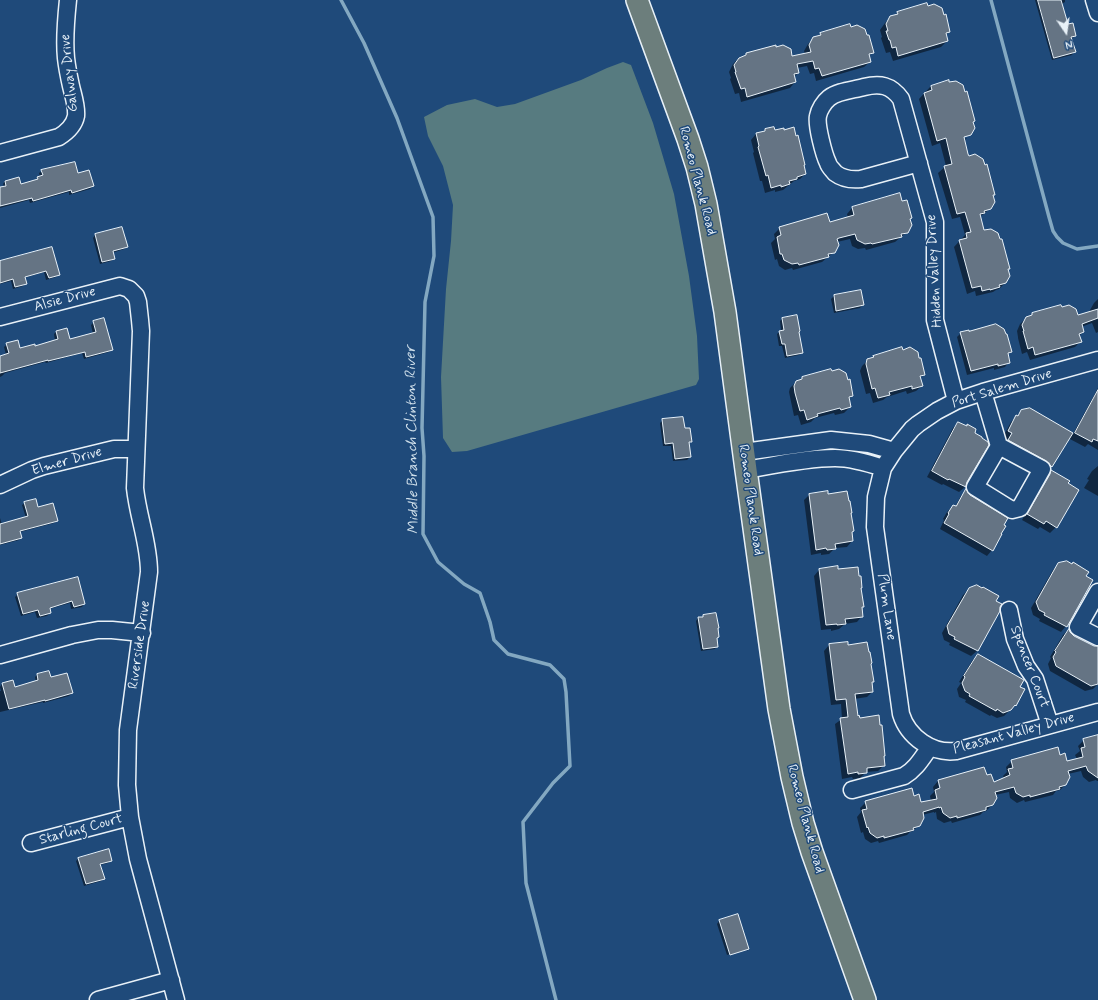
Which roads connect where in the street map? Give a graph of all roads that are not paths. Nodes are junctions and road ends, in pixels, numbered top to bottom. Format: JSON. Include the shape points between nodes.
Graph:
{"nodes":[{"id":1,"x":68,"y":0,"type":"edge"},
{"id":2,"x":637,"y":0,"type":"edge"},
{"id":3,"x":1094,"y":0,"type":"edge"},
{"id":4,"x":1098,"y":13,"type":"edge"},
{"id":5,"x":0,"y":153,"type":"edge"},
{"id":6,"x":920,"y":163,"type":"junction"},
{"id":7,"x":129,"y":289,"type":"joint"},
{"id":8,"x":0,"y":317,"type":"edge"},
{"id":9,"x":1098,"y":360,"type":"edge"},
{"id":10,"x":983,"y":392,"type":"junction"},
{"id":11,"x":956,"y":400,"type":"junction"},
{"id":12,"x":999,"y":446,"type":"dead end"},
{"id":13,"x":136,"y":449,"type":"junction"},
{"id":14,"x":894,"y":451,"type":"junction"},
{"id":15,"x":745,"y":460,"type":"junction"},
{"id":16,"x":883,"y":468,"type":"junction"},
{"id":17,"x":0,"y":485,"type":"edge"},
{"id":18,"x":1098,"y":592,"type":"edge"},
{"id":19,"x":1009,"y":610,"type":"dead end"},
{"id":20,"x":142,"y":633,"type":"junction"},
{"id":21,"x":1098,"y":637,"type":"edge"},
{"id":22,"x":0,"y":654,"type":"edge"},
{"id":23,"x":1098,"y":712,"type":"edge"},
{"id":24,"x":1050,"y":725,"type":"junction"},
{"id":25,"x":925,"y":744,"type":"junction"},
{"id":26,"x":852,"y":790,"type":"dead end"},
{"id":27,"x":130,"y":817,"type":"junction"},
{"id":28,"x":31,"y":843,"type":"dead end"},
{"id":29,"x":171,"y":980,"type":"junction"},
{"id":30,"x":98,"y":1000,"type":"edge"},
{"id":31,"x":176,"y":1000,"type":"edge"},
{"id":32,"x":865,"y":1000,"type":"edge"}],
"edges":[{"from":1,"to":5,"type":"street","name":"Galway Drive","via":[[65,45],[76,116],[70,129],[59,137]]},
{"from":2,"to":15,"type":"main road","name":"Romeo Plank Road","via":[[688,139],[706,204],[725,312]]},
{"from":3,"to":4,"type":"street"},
{"from":6,"to":6,"type":"street","name":"Hidden Valley Drive","via":[[901,99],[894,91],[872,85],[830,97],[821,109],[818,128],[827,163],[841,177],[861,179]]},
{"from":6,"to":11,"type":"street","name":"Hidden Valley Drive","via":[[935,222],[935,320]]},
{"from":7,"to":8,"type":"street","name":"Alsie Drive","via":[[113,287]]},
{"from":7,"to":13,"type":"street","name":"Riverside Drive","via":[[138,302],[141,331]]},
{"from":9,"to":10,"type":"street","name":"Port Salem Drive"},
{"from":10,"to":11,"type":"street","name":"Port Salem Drive"},
{"from":10,"to":12,"type":"street"},
{"from":11,"to":14,"type":"street","name":"Port Salem Drive","via":[[918,424]]},
{"from":13,"to":17,"type":"street","name":"Elmer Drive","via":[[114,449],[51,464]]},
{"from":13,"to":20,"type":"street","name":"Riverside Drive","via":[[135,494],[149,561]]},
{"from":14,"to":15,"type":"street","via":[[869,444],[831,440]]},
{"from":14,"to":16,"type":"street","name":"Port Salem Drive"},
{"from":15,"to":16,"type":"street","via":[[802,461],[835,458],[861,461]]},
{"from":15,"to":32,"type":"main road","name":"Romeo Plank Road","via":[[779,709],[795,791],[815,860]]},
{"from":16,"to":25,"type":"street","name":"Plum Lane","via":[[876,497],[875,527],[901,714],[913,736]]},
{"from":18,"to":21,"type":"street","via":[[1078,627]]},
{"from":19,"to":24,"type":"street","name":"Spencer Court","via":[[1015,639],[1026,666],[1036,679]]},
{"from":20,"to":22,"type":"street","via":[[98,630]]},
{"from":20,"to":27,"type":"street","name":"Riverside Drive","via":[[128,730]]},
{"from":23,"to":24,"type":"street","name":"Pleasant Valley Drive"},
{"from":24,"to":25,"type":"street","name":"Pleasant Valley Drive","via":[[956,752],[939,751]]},
{"from":25,"to":26,"type":"street","via":[[918,764],[904,776]]},
{"from":27,"to":28,"type":"street","name":"Starling Court"},
{"from":27,"to":29,"type":"street","name":"Riverside Drive","via":[[142,875]]},
{"from":29,"to":30,"type":"street"},
{"from":29,"to":31,"type":"street","name":"Riverside Drive"}]}
